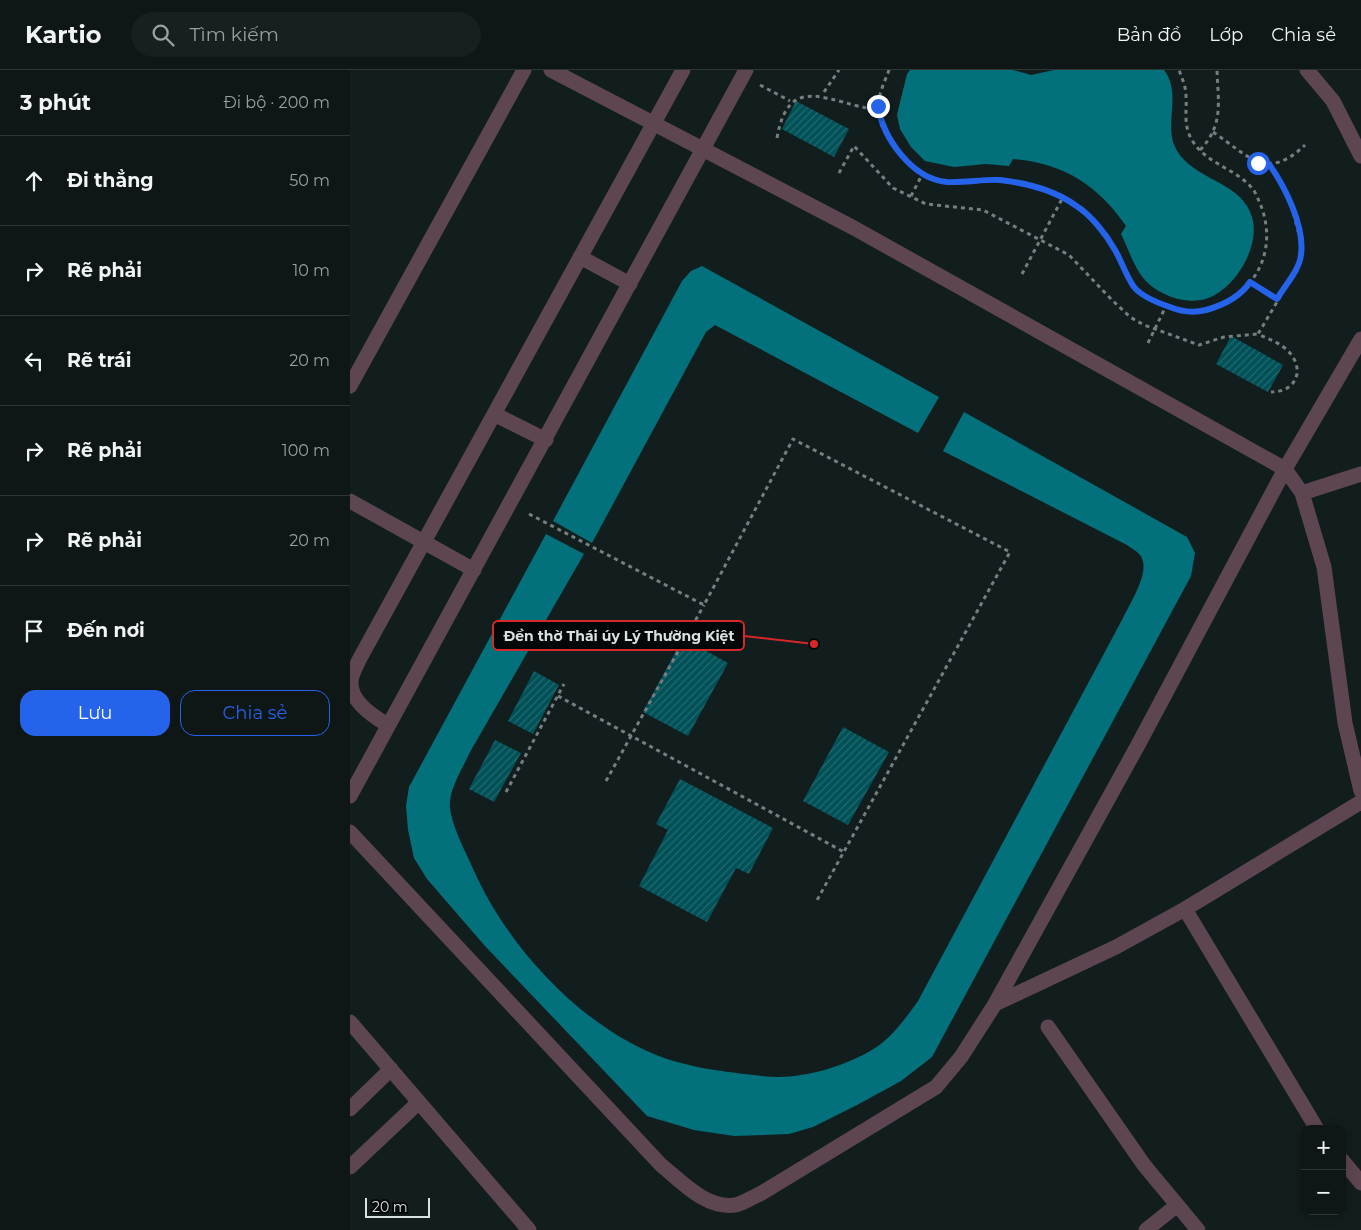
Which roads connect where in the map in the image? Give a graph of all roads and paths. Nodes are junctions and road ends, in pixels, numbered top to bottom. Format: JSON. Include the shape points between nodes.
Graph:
{"nodes":[{"id":1,"x":524,"y":70,"type":"edge"},
{"id":2,"x":551,"y":70,"type":"edge"},
{"id":3,"x":683,"y":70,"type":"edge"},
{"id":4,"x":746,"y":70,"type":"edge"},
{"id":5,"x":839,"y":70,"type":"edge"},
{"id":6,"x":889,"y":70,"type":"edge"},
{"id":7,"x":1178,"y":70,"type":"edge"},
{"id":8,"x":1217,"y":70,"type":"edge"},
{"id":9,"x":1307,"y":70,"type":"edge"},
{"id":10,"x":760,"y":85,"type":"dead end"},
{"id":11,"x":817,"y":91,"type":"dead end"},
{"id":12,"x":803,"y":92,"type":"dead end"},
{"id":13,"x":824,"y":92,"type":"junction"},
{"id":14,"x":790,"y":100,"type":"junction"},
{"id":15,"x":879,"y":110,"type":"junction"},
{"id":16,"x":654,"y":122,"type":"junction"},
{"id":17,"x":1213,"y":132,"type":"junction"},
{"id":18,"x":776,"y":138,"type":"dead end"},
{"id":19,"x":1305,"y":145,"type":"dead end"},
{"id":20,"x":704,"y":148,"type":"junction"},
{"id":21,"x":1200,"y":150,"type":"junction"},
{"id":22,"x":1361,"y":156,"type":"edge"},
{"id":23,"x":1269,"y":164,"type":"junction"},
{"id":24,"x":839,"y":173,"type":"dead end"},
{"id":25,"x":923,"y":173,"type":"junction"},
{"id":26,"x":911,"y":196,"type":"junction"},
{"id":27,"x":1062,"y":198,"type":"junction"},
{"id":28,"x":1040,"y":240,"type":"junction"},
{"id":29,"x":580,"y":257,"type":"junction"},
{"id":30,"x":1022,"y":274,"type":"dead end"},
{"id":31,"x":1250,"y":282,"type":"junction"},
{"id":32,"x":630,"y":284,"type":"junction"},
{"id":33,"x":1277,"y":299,"type":"junction"},
{"id":34,"x":1166,"y":306,"type":"junction"},
{"id":35,"x":1154,"y":329,"type":"junction"},
{"id":36,"x":1258,"y":334,"type":"junction"},
{"id":37,"x":1361,"y":338,"type":"edge"},
{"id":38,"x":1148,"y":343,"type":"dead end"},
{"id":39,"x":350,"y":386,"type":"edge"},
{"id":40,"x":1271,"y":392,"type":"dead end"},
{"id":41,"x":494,"y":414,"type":"junction"},
{"id":42,"x":546,"y":440,"type":"junction"},
{"id":43,"x":1285,"y":469,"type":"junction"},
{"id":44,"x":1361,"y":474,"type":"edge"},
{"id":45,"x":1302,"y":493,"type":"junction"},
{"id":46,"x":350,"y":501,"type":"edge"},
{"id":47,"x":529,"y":514,"type":"dead end"},
{"id":48,"x":424,"y":541,"type":"junction"},
{"id":49,"x":474,"y":570,"type":"junction"},
{"id":50,"x":704,"y":605,"type":"junction"},
{"id":51,"x":564,"y":684,"type":"dead end"},
{"id":52,"x":558,"y":696,"type":"junction"},
{"id":53,"x":388,"y":725,"type":"junction"},
{"id":54,"x":631,"y":736,"type":"junction"},
{"id":55,"x":606,"y":781,"type":"dead end"},
{"id":56,"x":1361,"y":791,"type":"edge"},
{"id":57,"x":506,"y":792,"type":"dead end"},
{"id":58,"x":350,"y":796,"type":"edge"},
{"id":59,"x":1361,"y":802,"type":"edge"},
{"id":60,"x":350,"y":832,"type":"edge"},
{"id":61,"x":844,"y":852,"type":"junction"},
{"id":62,"x":816,"y":902,"type":"dead end"},
{"id":63,"x":1185,"y":909,"type":"junction"},
{"id":64,"x":995,"y":1004,"type":"junction"},
{"id":65,"x":350,"y":1022,"type":"edge"},
{"id":66,"x":1048,"y":1027,"type":"dead end"},
{"id":67,"x":391,"y":1069,"type":"junction"},
{"id":68,"x":420,"y":1102,"type":"junction"},
{"id":69,"x":350,"y":1109,"type":"edge"},
{"id":70,"x":1314,"y":1125,"type":"edge"},
{"id":71,"x":1346,"y":1165,"type":"edge"},
{"id":72,"x":350,"y":1167,"type":"edge"},
{"id":73,"x":1361,"y":1183,"type":"edge"},
{"id":74,"x":1176,"y":1206,"type":"junction"},
{"id":75,"x":529,"y":1230,"type":"edge"},
{"id":76,"x":1146,"y":1230,"type":"edge"},
{"id":77,"x":1198,"y":1230,"type":"edge"}],
"edges":[{"from":1,"to":39,"type":"street"},
{"from":2,"to":16,"type":"street"},
{"from":3,"to":16,"type":"street"},
{"from":4,"to":20,"type":"street"},
{"from":5,"to":13,"type":"path"},
{"from":6,"to":15,"type":"path"},
{"from":7,"to":21,"type":"path","via":[[1186,95],[1187,131]]},
{"from":8,"to":17,"type":"path","via":[[1218,112]]},
{"from":9,"to":22,"type":"street","via":[[1333,101]]},
{"from":10,"to":14,"type":"path"},
{"from":11,"to":13,"type":"path"},
{"from":12,"to":14,"type":"path"},
{"from":13,"to":15,"type":"path","via":[[856,106]]},
{"from":14,"to":18,"type":"path","via":[[780,116]]},
{"from":15,"to":25,"type":"path","via":[[880,120],[899,152]]},
{"from":16,"to":20,"type":"street"},
{"from":16,"to":29,"type":"street"},
{"from":17,"to":21,"type":"path"},
{"from":17,"to":23,"type":"path","via":[[1258,163]]},
{"from":19,"to":23,"type":"path","via":[[1290,157]]},
{"from":20,"to":32,"type":"street"},
{"from":20,"to":43,"type":"street","via":[[854,228]]},
{"from":21,"to":31,"type":"path","via":[[1253,188],[1266,218],[1268,234],[1264,254]]},
{"from":23,"to":33,"type":"path","via":[[1285,188],[1301,242],[1296,270]]},
{"from":24,"to":26,"type":"path","via":[[854,146],[893,188]]},
{"from":25,"to":26,"type":"path"},
{"from":25,"to":27,"type":"path","via":[[946,182],[998,180],[1027,185]]},
{"from":26,"to":28,"type":"path","via":[[926,204],[983,210]]},
{"from":27,"to":28,"type":"path"},
{"from":27,"to":34,"type":"path","via":[[1076,205],[1094,222],[1115,250],[1135,288]]},
{"from":28,"to":30,"type":"path"},
{"from":28,"to":35,"type":"path","via":[[1070,255],[1130,317]]},
{"from":29,"to":32,"type":"street"},
{"from":29,"to":41,"type":"street"},
{"from":31,"to":33,"type":"path"},
{"from":31,"to":34,"type":"path","via":[[1230,301],[1195,313]]},
{"from":32,"to":42,"type":"street"},
{"from":33,"to":36,"type":"path"},
{"from":34,"to":35,"type":"path"},
{"from":35,"to":36,"type":"path","via":[[1199,344],[1224,337]]},
{"from":35,"to":38,"type":"path"},
{"from":36,"to":40,"type":"path","via":[[1287,350],[1295,358],[1298,370],[1297,379],[1290,386],[1281,392]]},
{"from":37,"to":43,"type":"street"},
{"from":41,"to":42,"type":"street"},
{"from":41,"to":48,"type":"street"},
{"from":42,"to":49,"type":"street"},
{"from":43,"to":45,"type":"street"},
{"from":43,"to":64,"type":"street"},
{"from":44,"to":45,"type":"street"},
{"from":45,"to":56,"type":"street","via":[[1324,566],[1345,723]]},
{"from":46,"to":48,"type":"street"},
{"from":47,"to":50,"type":"path"},
{"from":48,"to":49,"type":"street"},
{"from":48,"to":53,"type":"street","via":[[359,660],[351,682],[353,695],[375,718]]},
{"from":49,"to":53,"type":"street"},
{"from":50,"to":54,"type":"path"},
{"from":50,"to":61,"type":"path","via":[[794,439],[1010,552]]},
{"from":51,"to":52,"type":"path"},
{"from":52,"to":54,"type":"path"},
{"from":52,"to":57,"type":"path"},
{"from":53,"to":58,"type":"street"},
{"from":54,"to":55,"type":"path"},
{"from":54,"to":61,"type":"path"},
{"from":59,"to":63,"type":"street"},
{"from":60,"to":64,"type":"street","via":[[661,1165],[703,1198],[720,1205],[736,1205],[760,1194],[936,1086],[961,1057]]},
{"from":61,"to":62,"type":"path"},
{"from":63,"to":64,"type":"street","via":[[1116,947]]},
{"from":63,"to":70,"type":"street"},
{"from":65,"to":67,"type":"street"},
{"from":66,"to":74,"type":"street"},
{"from":67,"to":68,"type":"street"},
{"from":67,"to":69,"type":"street"},
{"from":68,"to":72,"type":"street"},
{"from":68,"to":75,"type":"street"},
{"from":71,"to":73,"type":"street"},
{"from":74,"to":76,"type":"street"},
{"from":74,"to":77,"type":"street"}]}
